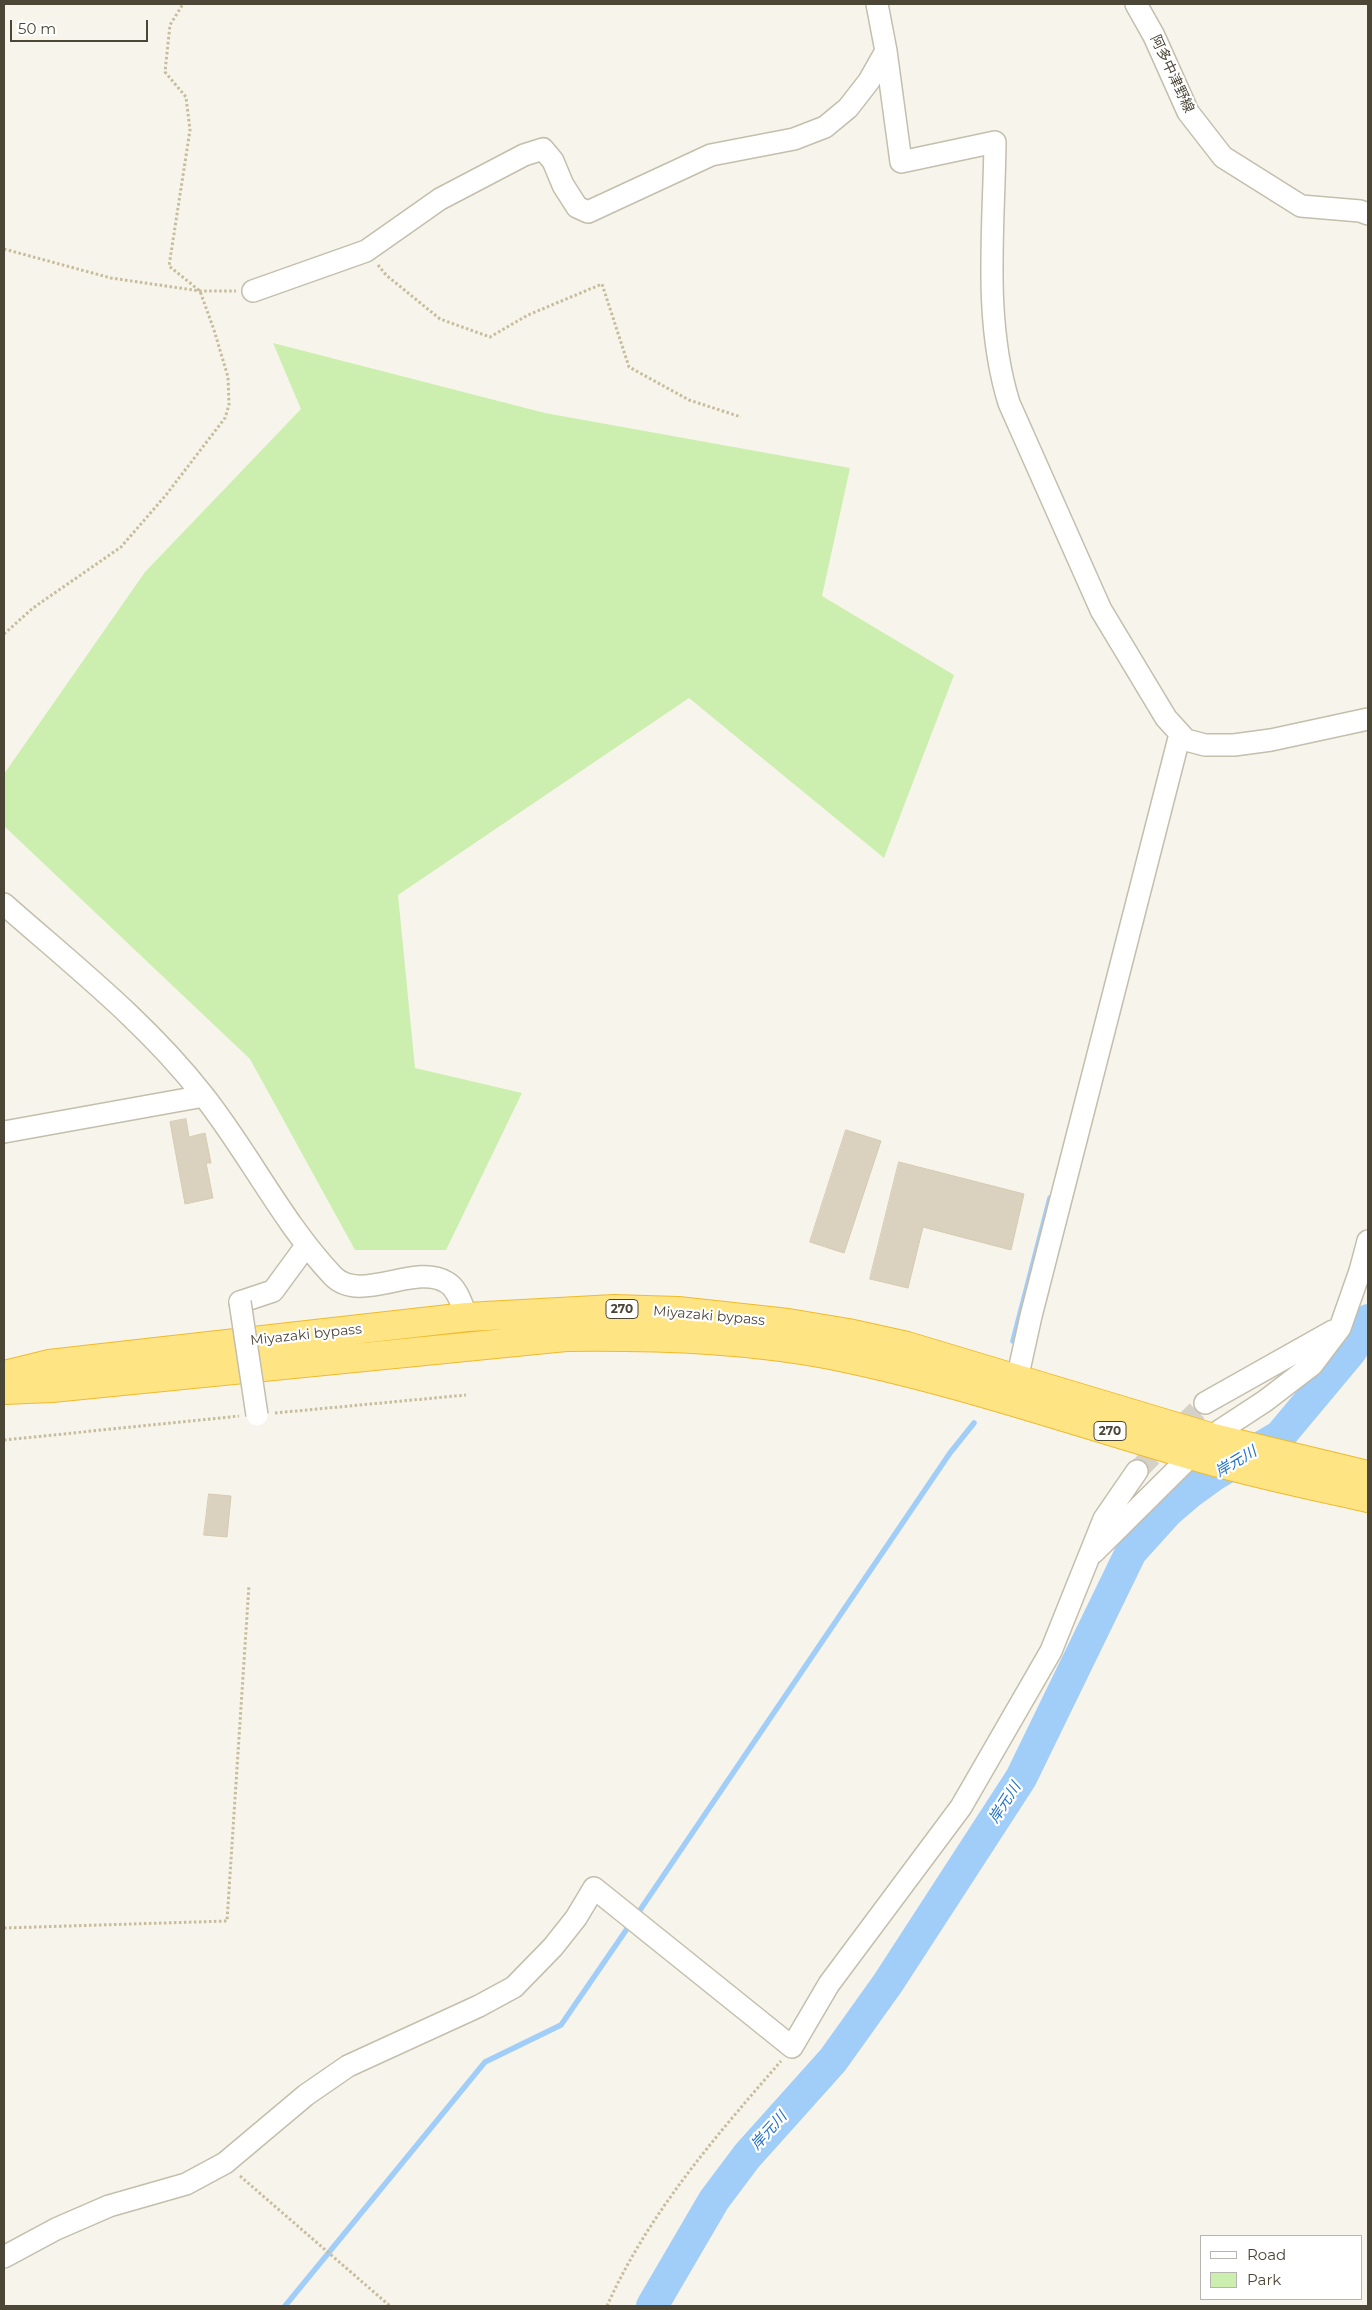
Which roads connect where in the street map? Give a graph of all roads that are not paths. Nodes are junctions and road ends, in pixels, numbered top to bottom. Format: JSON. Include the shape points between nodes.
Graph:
{"nodes":[{"id":1,"x":877,"y":4,"type":"edge"},
{"id":2,"x":1136,"y":4,"type":"edge"},
{"id":3,"x":886,"y":51,"type":"junction"},
{"id":4,"x":1368,"y":214,"type":"edge"},
{"id":5,"x":252,"y":291,"type":"road end"},
{"id":6,"x":1368,"y":719,"type":"edge"},
{"id":7,"x":1180,"y":734,"type":"junction"},
{"id":8,"x":4,"y":904,"type":"edge"},
{"id":9,"x":204,"y":1096,"type":"junction"},
{"id":10,"x":4,"y":1132,"type":"edge"},
{"id":11,"x":1368,"y":1241,"type":"edge"},
{"id":12,"x":306,"y":1246,"type":"junction"},
{"id":13,"x":467,"y":1317,"type":"junction"},
{"id":14,"x":1341,"y":1326,"type":"junction"},
{"id":15,"x":4,"y":1375,"type":"edge"},
{"id":16,"x":4,"y":1390,"type":"edge"},
{"id":17,"x":1015,"y":1390,"type":"junction"},
{"id":18,"x":1205,"y":1403,"type":"tunnel mouth"},
{"id":19,"x":257,"y":1415,"type":"road end"},
{"id":20,"x":1210,"y":1448,"type":"junction"},
{"id":21,"x":1288,"y":1469,"type":"junction"},
{"id":22,"x":1137,"y":1472,"type":"tunnel mouth"},
{"id":23,"x":1368,"y":1475,"type":"edge"},
{"id":24,"x":1368,"y":1498,"type":"edge"},
{"id":25,"x":1088,"y":1558,"type":"junction"},
{"id":26,"x":4,"y":2257,"type":"edge"}],
"edges":[{"from":1,"to":3,"type":"street"},
{"from":2,"to":4,"type":"street","name":"阿多中津野線","via":[[1188,112],[1223,157],[1301,206]]},
{"from":3,"to":5,"type":"street","via":[[848,108],[809,134],[711,156],[588,212],[577,207],[543,149],[524,155],[440,199],[366,251]]},
{"from":3,"to":7,"type":"street","via":[[901,162],[995,142],[992,317],[999,367],[1009,403],[1102,610],[1166,718]]},
{"from":6,"to":7,"type":"street","via":[[1234,745],[1204,745],[1186,740]]},
{"from":7,"to":17,"type":"street","via":[[1033,1306]]},
{"from":8,"to":9,"type":"street","via":[[136,1020]]},
{"from":9,"to":10,"type":"street"},
{"from":9,"to":12,"type":"street"},
{"from":11,"to":14,"type":"street"},
{"from":12,"to":13,"type":"street","via":[[336,1278],[354,1287],[426,1277],[446,1282],[457,1293]]},
{"from":12,"to":19,"type":"street","bridge":true,"via":[[273,1292],[240,1302]]},
{"from":13,"to":15,"type":"highway","name":"Miyazaki bypass","number":"270","via":[[49,1364]]},
{"from":13,"to":17,"type":"highway","name":"Miyazaki bypass","number":"270","via":[[614,1309],[735,1316],[848,1333],[907,1346]]},
{"from":14,"to":18,"type":"street"},
{"from":14,"to":20,"type":"street","via":[[1312,1365]]},
{"from":16,"to":17,"type":"highway","name":"Miyazaki bypass","number":"270","via":[[52,1388],[566,1337],[648,1336],[715,1340],[849,1359]]},
{"from":17,"to":20,"type":"highway","name":"Miyazaki bypass","number":"270"},
{"from":20,"to":21,"type":"highway","name":"Miyazaki bypass","number":"270"},
{"from":20,"to":25,"type":"street"},
{"from":21,"to":23,"type":"highway","name":"Miyazaki bypass","number":"270"},
{"from":21,"to":24,"type":"highway","name":"Miyazaki bypass","number":"270"},
{"from":22,"to":25,"type":"street","via":[[1104,1519]]},
{"from":25,"to":26,"type":"street","via":[[1051,1651],[961,1807],[829,1984],[792,2046],[594,1888],[553,1947],[514,1986],[479,2006],[348,2066],[306,2095],[225,2163],[186,2184],[109,2206],[56,2228]]}]}
